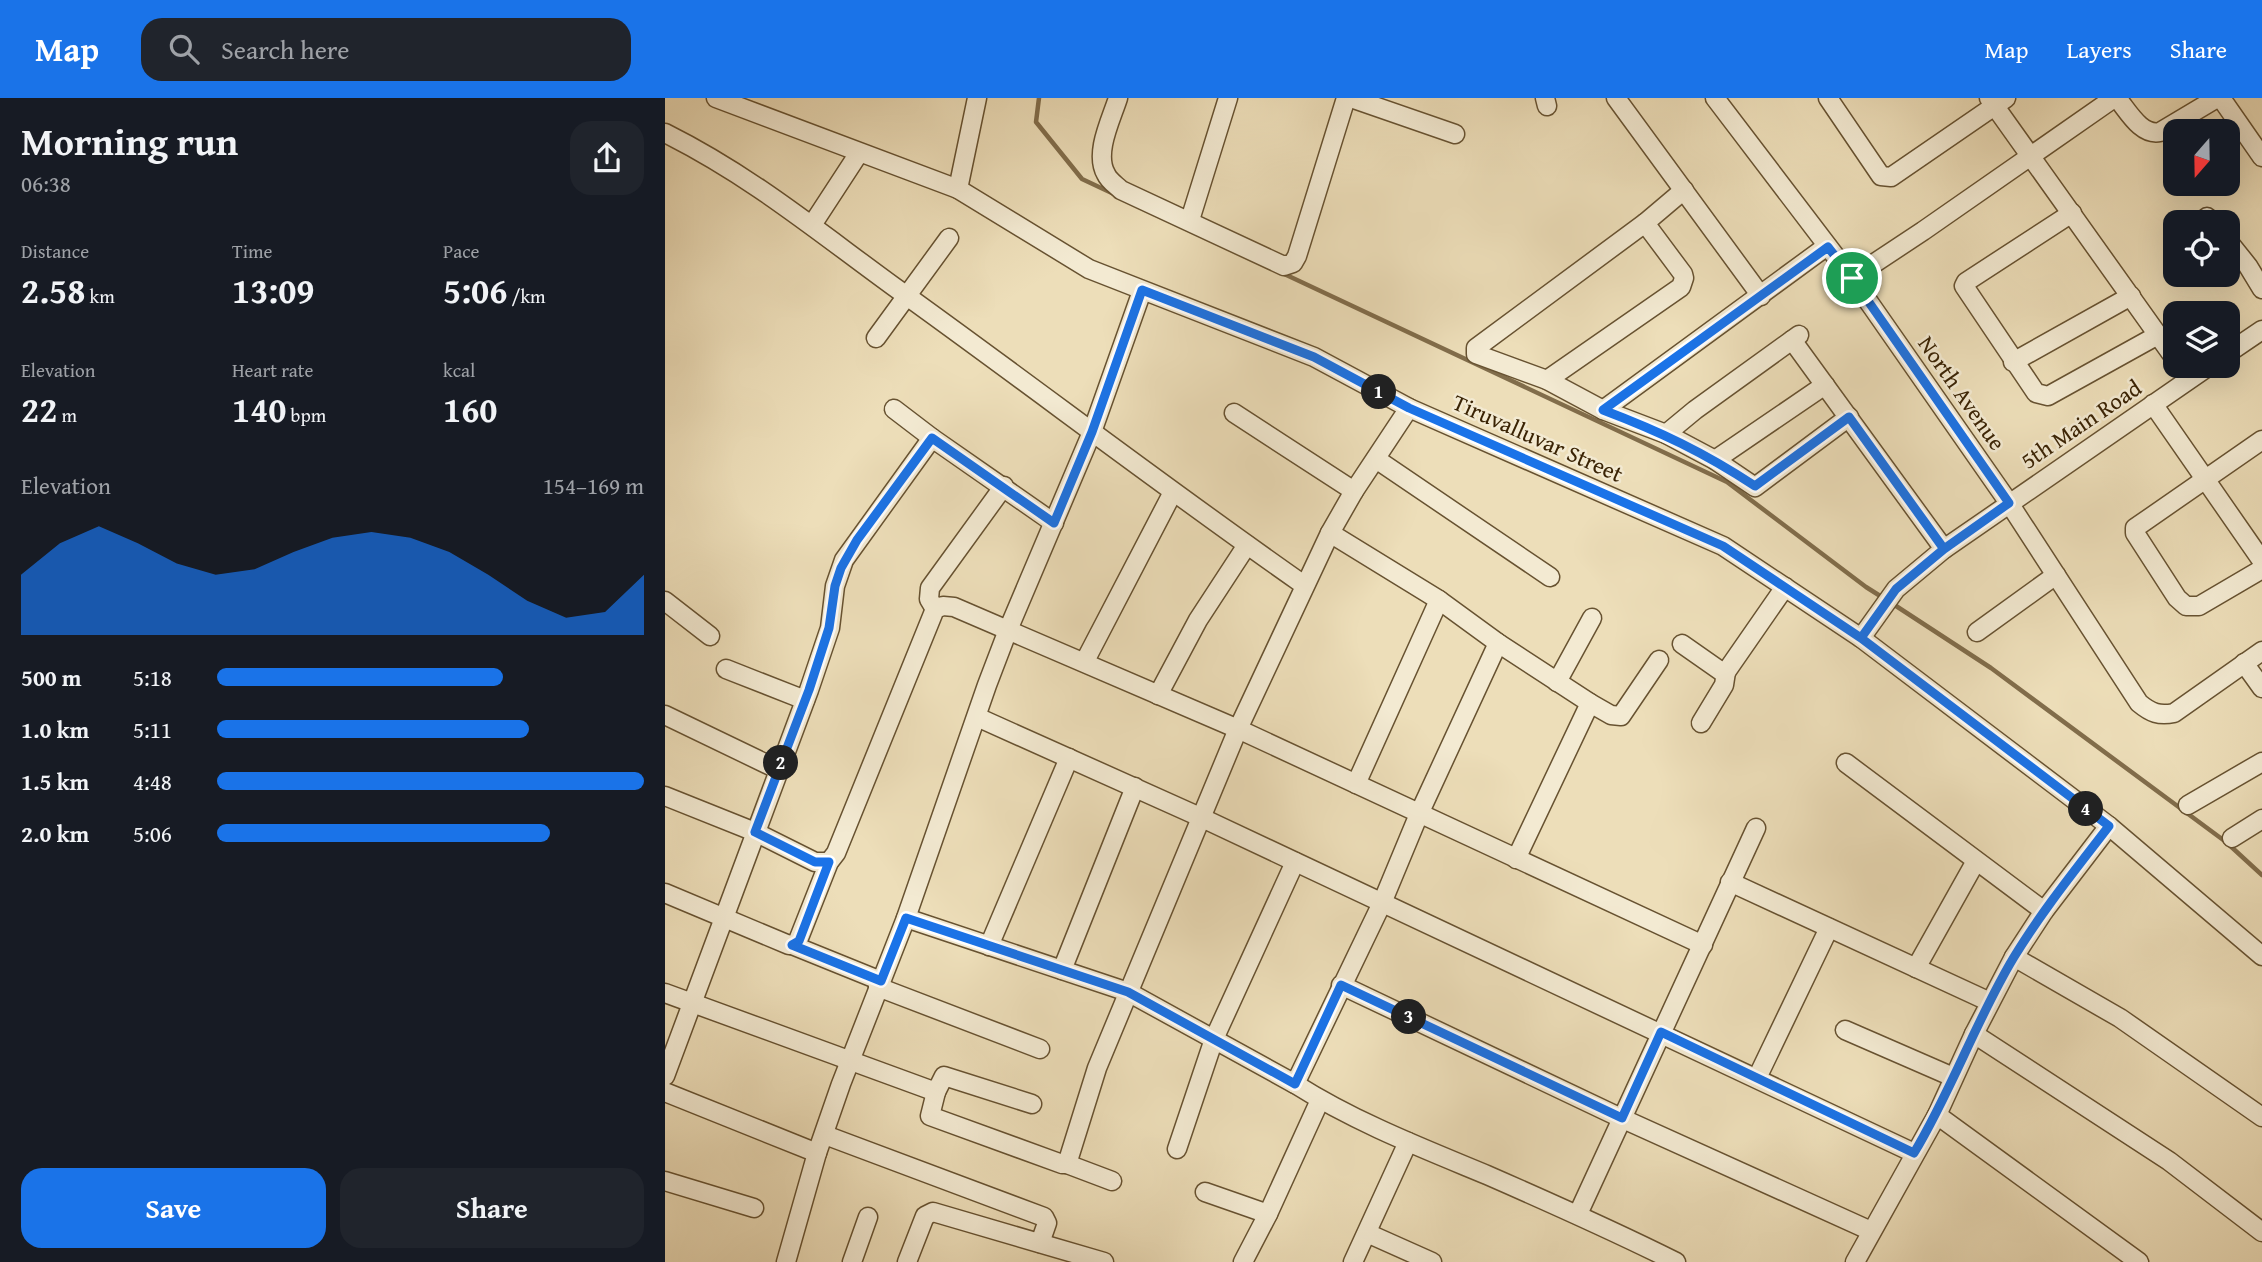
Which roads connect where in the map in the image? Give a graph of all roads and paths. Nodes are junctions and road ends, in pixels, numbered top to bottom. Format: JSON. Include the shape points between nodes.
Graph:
{"nodes":[{"id":1,"x":716,"y":98,"type":"edge"},
{"id":2,"x":977,"y":98,"type":"edge"},
{"id":3,"x":1118,"y":98,"type":"edge"},
{"id":4,"x":1228,"y":98,"type":"edge"},
{"id":5,"x":1349,"y":98,"type":"edge"},
{"id":6,"x":1616,"y":98,"type":"edge"},
{"id":7,"x":1715,"y":98,"type":"edge"},
{"id":8,"x":1828,"y":98,"type":"edge"},
{"id":9,"x":2115,"y":98,"type":"edge"},
{"id":10,"x":2219,"y":98,"type":"edge"},
{"id":11,"x":1996,"y":101,"type":"edge"},
{"id":12,"x":665,"y":133,"type":"edge"},
{"id":13,"x":1455,"y":134,"type":"dead end"},
{"id":14,"x":2260,"y":148,"type":"edge"},
{"id":15,"x":859,"y":153,"type":"junction"},
{"id":16,"x":2030,"y":155,"type":"junction"},
{"id":17,"x":958,"y":188,"type":"junction"},
{"id":18,"x":1684,"y":191,"type":"junction"},
{"id":19,"x":2071,"y":213,"type":"junction"},
{"id":20,"x":1190,"y":220,"type":"junction"},
{"id":21,"x":1645,"y":223,"type":"junction"},
{"id":22,"x":813,"y":225,"type":"junction"},
{"id":23,"x":949,"y":238,"type":"dead end"},
{"id":24,"x":1828,"y":247,"type":"junction"},
{"id":25,"x":2240,"y":256,"type":"edge"},
{"id":26,"x":1852,"y":278,"type":"junction"},
{"id":27,"x":2262,"y":289,"type":"edge"},
{"id":28,"x":1142,"y":290,"type":"junction"},
{"id":29,"x":907,"y":296,"type":"junction"},
{"id":30,"x":1761,"y":296,"type":"junction"},
{"id":31,"x":2131,"y":296,"type":"junction"},
{"id":32,"x":2262,"y":330,"type":"edge"},
{"id":33,"x":2158,"y":335,"type":"junction"},
{"id":34,"x":876,"y":338,"type":"dead end"},
{"id":35,"x":2163,"y":342,"type":"edge"},
{"id":36,"x":2240,"y":345,"type":"edge"},
{"id":37,"x":2013,"y":362,"type":"junction"},
{"id":38,"x":2179,"y":378,"type":"edge"},
{"id":39,"x":1547,"y":380,"type":"junction"},
{"id":40,"x":1825,"y":385,"type":"junction"},
{"id":41,"x":2153,"y":404,"type":"junction"},
{"id":42,"x":1409,"y":408,"type":"junction"},
{"id":43,"x":894,"y":409,"type":"dead end"},
{"id":44,"x":1603,"y":410,"type":"junction"},
{"id":45,"x":1234,"y":413,"type":"dead end"},
{"id":46,"x":1849,"y":417,"type":"junction"},
{"id":47,"x":1092,"y":432,"type":"junction"},
{"id":48,"x":1666,"y":434,"type":"junction"},
{"id":49,"x":932,"y":438,"type":"junction"},
{"id":50,"x":2262,"y":440,"type":"edge"},
{"id":51,"x":1375,"y":459,"type":"junction"},
{"id":52,"x":1715,"y":460,"type":"junction"},
{"id":53,"x":2206,"y":479,"type":"junction"},
{"id":54,"x":1005,"y":486,"type":"junction"},
{"id":55,"x":1354,"y":491,"type":"junction"},
{"id":56,"x":1173,"y":492,"type":"junction"},
{"id":57,"x":2009,"y":503,"type":"junction"},
{"id":58,"x":1054,"y":523,"type":"junction"},
{"id":59,"x":1330,"y":533,"type":"junction"},
{"id":60,"x":1247,"y":545,"type":"junction"},
{"id":61,"x":1944,"y":549,"type":"junction"},
{"id":62,"x":2262,"y":561,"type":"edge"},
{"id":63,"x":2262,"y":569,"type":"edge"},
{"id":64,"x":2056,"y":575,"type":"junction"},
{"id":65,"x":1550,"y":577,"type":"dead end"},
{"id":66,"x":1304,"y":585,"type":"junction"},
{"id":67,"x":1785,"y":587,"type":"junction"},
{"id":68,"x":1439,"y":600,"type":"junction"},
{"id":69,"x":935,"y":610,"type":"junction"},
{"id":70,"x":669,"y":611,"type":"edge"},
{"id":71,"x":1592,"y":618,"type":"dead end"},
{"id":72,"x":1008,"y":630,"type":"junction"},
{"id":73,"x":1977,"y":632,"type":"dead end"},
{"id":74,"x":709,"y":636,"type":"dead end"},
{"id":75,"x":1861,"y":638,"type":"junction"},
{"id":76,"x":1498,"y":643,"type":"junction"},
{"id":77,"x":1682,"y":644,"type":"dead end"},
{"id":78,"x":2262,"y":651,"type":"edge"},
{"id":79,"x":1659,"y":660,"type":"dead end"},
{"id":80,"x":1085,"y":661,"type":"junction"},
{"id":81,"x":2244,"y":663,"type":"junction"},
{"id":82,"x":726,"y":669,"type":"dead end"},
{"id":83,"x":1726,"y":672,"type":"junction"},
{"id":84,"x":1557,"y":682,"type":"junction"},
{"id":85,"x":2262,"y":688,"type":"edge"},
{"id":86,"x":1159,"y":695,"type":"junction"},
{"id":87,"x":805,"y":700,"type":"junction"},
{"id":88,"x":1590,"y":703,"type":"junction"},
{"id":89,"x":665,"y":716,"type":"edge"},
{"id":90,"x":977,"y":717,"type":"junction"},
{"id":91,"x":1701,"y":723,"type":"dead end"},
{"id":92,"x":1238,"y":729,"type":"junction"},
{"id":93,"x":1069,"y":758,"type":"junction"},
{"id":94,"x":2262,"y":762,"type":"edge"},
{"id":95,"x":1846,"y":763,"type":"dead end"},
{"id":96,"x":779,"y":770,"type":"junction"},
{"id":97,"x":1356,"y":784,"type":"junction"},
{"id":98,"x":1135,"y":788,"type":"junction"},
{"id":99,"x":665,"y":796,"type":"edge"},
{"id":100,"x":2188,"y":805,"type":"dead end"},
{"id":101,"x":1419,"y":814,"type":"junction"},
{"id":102,"x":1200,"y":817,"type":"junction"},
{"id":103,"x":2262,"y":819,"type":"edge"},
{"id":104,"x":2109,"y":826,"type":"junction"},
{"id":105,"x":1756,"y":828,"type":"dead end"},
{"id":106,"x":755,"y":832,"type":"junction"},
{"id":107,"x":2232,"y":838,"type":"dead end"},
{"id":108,"x":1516,"y":859,"type":"junction"},
{"id":109,"x":1976,"y":861,"type":"junction"},
{"id":110,"x":829,"y":862,"type":"junction"},
{"id":111,"x":1295,"y":862,"type":"junction"},
{"id":112,"x":1730,"y":882,"type":"junction"},
{"id":113,"x":665,"y":893,"type":"edge"},
{"id":114,"x":1382,"y":903,"type":"junction"},
{"id":115,"x":2044,"y":911,"type":"junction"},
{"id":116,"x":724,"y":916,"type":"junction"},
{"id":117,"x":906,"y":918,"type":"junction"},
{"id":118,"x":1829,"y":928,"type":"junction"},
{"id":119,"x":792,"y":945,"type":"junction"},
{"id":120,"x":1703,"y":945,"type":"junction"},
{"id":121,"x":989,"y":946,"type":"junction"},
{"id":122,"x":2262,"y":956,"type":"edge"},
{"id":123,"x":2014,"y":957,"type":"junction"},
{"id":124,"x":1916,"y":968,"type":"junction"},
{"id":125,"x":1062,"y":970,"type":"junction"},
{"id":126,"x":879,"y":984,"type":"junction"},
{"id":127,"x":1341,"y":985,"type":"junction"},
{"id":128,"x":1128,"y":992,"type":"junction"},
{"id":129,"x":665,"y":993,"type":"edge"},
{"id":130,"x":1990,"y":1002,"type":"junction"},
{"id":131,"x":691,"y":1004,"type":"junction"},
{"id":132,"x":1845,"y":1030,"type":"dead end"},
{"id":133,"x":1661,"y":1032,"type":"junction"},
{"id":134,"x":1974,"y":1034,"type":"junction"},
{"id":135,"x":1214,"y":1039,"type":"junction"},
{"id":136,"x":1040,"y":1049,"type":"dead end"},
{"id":137,"x":850,"y":1060,"type":"junction"},
{"id":138,"x":665,"y":1076,"type":"edge"},
{"id":139,"x":1953,"y":1077,"type":"junction"},
{"id":140,"x":1757,"y":1078,"type":"junction"},
{"id":141,"x":1295,"y":1084,"type":"junction"},
{"id":142,"x":665,"y":1092,"type":"edge"},
{"id":143,"x":936,"y":1092,"type":"junction"},
{"id":144,"x":1320,"y":1100,"type":"junction"},
{"id":145,"x":1032,"y":1104,"type":"dead end"},
{"id":146,"x":1937,"y":1115,"type":"junction"},
{"id":147,"x":2262,"y":1117,"type":"edge"},
{"id":148,"x":1622,"y":1118,"type":"junction"},
{"id":149,"x":825,"y":1135,"type":"junction"},
{"id":150,"x":1408,"y":1142,"type":"junction"},
{"id":151,"x":1177,"y":1149,"type":"dead end"},
{"id":152,"x":817,"y":1153,"type":"junction"},
{"id":153,"x":1914,"y":1153,"type":"junction"},
{"id":154,"x":1067,"y":1164,"type":"junction"},
{"id":155,"x":665,"y":1181,"type":"edge"},
{"id":156,"x":1112,"y":1181,"type":"dead end"},
{"id":157,"x":1205,"y":1192,"type":"dead end"},
{"id":158,"x":754,"y":1208,"type":"dead end"},
{"id":159,"x":1268,"y":1214,"type":"junction"},
{"id":160,"x":1578,"y":1214,"type":"junction"},
{"id":161,"x":868,"y":1217,"type":"dead end"},
{"id":162,"x":1871,"y":1231,"type":"junction"},
{"id":163,"x":2262,"y":1232,"type":"edge"},
{"id":164,"x":1367,"y":1233,"type":"junction"},
{"id":165,"x":1040,"y":1243,"type":"junction"},
{"id":166,"x":789,"y":1261,"type":"edge"},
{"id":167,"x":852,"y":1262,"type":"edge"},
{"id":168,"x":907,"y":1262,"type":"edge"},
{"id":169,"x":1104,"y":1262,"type":"edge"},
{"id":170,"x":1243,"y":1262,"type":"edge"},
{"id":171,"x":1353,"y":1262,"type":"edge"},
{"id":172,"x":1432,"y":1262,"type":"edge"},
{"id":173,"x":1676,"y":1262,"type":"edge"},
{"id":174,"x":1855,"y":1262,"type":"edge"},
{"id":175,"x":2139,"y":1262,"type":"edge"}],
"edges":[{"from":1,"to":15,"type":"street","name":"Tiruvalluvar Street"},
{"from":2,"to":17,"type":"street"},
{"from":3,"to":20,"type":"street","via":[[1102,152],[1107,177],[1121,190]]},
{"from":4,"to":20,"type":"street"},
{"from":5,"to":13,"type":"street"},
{"from":5,"to":20,"type":"street","via":[[1293,263],[1273,262]]},
{"from":6,"to":18,"type":"street"},
{"from":7,"to":24,"type":"street","name":"North Avenue"},
{"from":8,"to":11,"type":"street","via":[[1886,178]]},
{"from":9,"to":10,"type":"street","via":[[2152,134]]},
{"from":9,"to":16,"type":"street"},
{"from":10,"to":14,"type":"street"},
{"from":11,"to":16,"type":"street"},
{"from":12,"to":22,"type":"street","via":[[714,158]]},
{"from":15,"to":17,"type":"street","name":"Tiruvalluvar Street"},
{"from":15,"to":22,"type":"street"},
{"from":16,"to":19,"type":"street"},
{"from":16,"to":26,"type":"street"},
{"from":17,"to":28,"type":"street","name":"Tiruvalluvar Street","via":[[1089,269]]},
{"from":18,"to":21,"type":"street"},
{"from":18,"to":30,"type":"street"},
{"from":19,"to":31,"type":"street"},
{"from":19,"to":37,"type":"street","via":[[1964,286]]},
{"from":21,"to":39,"type":"street","via":[[1683,274],[1681,287]]},
{"from":21,"to":39,"type":"street","via":[[1476,348],[1478,355]]},
{"from":22,"to":29,"type":"street"},
{"from":23,"to":29,"type":"street"},
{"from":24,"to":26,"type":"street","name":"North Avenue"},
{"from":24,"to":30,"type":"street"},
{"from":25,"to":27,"type":"street"},
{"from":26,"to":57,"type":"street","name":"North Avenue"},
{"from":28,"to":42,"type":"street","name":"Tiruvalluvar Street","via":[[1314,357]]},
{"from":28,"to":47,"type":"street"},
{"from":29,"to":34,"type":"street"},
{"from":29,"to":47,"type":"street"},
{"from":30,"to":44,"type":"street"},
{"from":31,"to":33,"type":"street"},
{"from":31,"to":37,"type":"street"},
{"from":32,"to":36,"type":"street"},
{"from":33,"to":35,"type":"street"},
{"from":33,"to":37,"type":"street","via":[[2048,396],[2036,393]]},
{"from":38,"to":41,"type":"street","name":"5th Main Road"},
{"from":39,"to":44,"type":"street"},
{"from":40,"to":46,"type":"street"},
{"from":40,"to":48,"type":"street","via":[[1796,337]]},
{"from":40,"to":52,"type":"street"},
{"from":41,"to":53,"type":"street"},
{"from":41,"to":57,"type":"street","name":"5th Main Road"},
{"from":42,"to":51,"type":"street"},
{"from":42,"to":67,"type":"street","name":"Tiruvalluvar Street","via":[[1723,546]]},
{"from":43,"to":49,"type":"street"},
{"from":44,"to":48,"type":"street"},
{"from":45,"to":55,"type":"street"},
{"from":46,"to":52,"type":"street","via":[[1755,486]]},
{"from":46,"to":61,"type":"street"},
{"from":47,"to":56,"type":"street"},
{"from":47,"to":58,"type":"street"},
{"from":48,"to":52,"type":"street"},
{"from":49,"to":54,"type":"street"},
{"from":49,"to":87,"type":"street","via":[[844,560],[829,628]]},
{"from":50,"to":53,"type":"street"},
{"from":51,"to":55,"type":"street"},
{"from":51,"to":65,"type":"street"},
{"from":53,"to":62,"type":"street"},
{"from":53,"to":63,"type":"street","via":[[2137,524],[2135,533],[2177,598],[2193,607]]},
{"from":54,"to":58,"type":"street"},
{"from":54,"to":69,"type":"street","via":[[930,588]]},
{"from":55,"to":59,"type":"street"},
{"from":56,"to":60,"type":"street"},
{"from":56,"to":80,"type":"street"},
{"from":57,"to":61,"type":"street","name":"5th Main Road"},
{"from":57,"to":64,"type":"street","name":"North Avenue"},
{"from":58,"to":72,"type":"street"},
{"from":59,"to":66,"type":"street"},
{"from":59,"to":68,"type":"street"},
{"from":60,"to":66,"type":"street"},
{"from":60,"to":86,"type":"street","via":[[1198,620]]},
{"from":61,"to":75,"type":"street","name":"5th Main Road","via":[[1896,589]]},
{"from":64,"to":73,"type":"street"},
{"from":64,"to":81,"type":"street","name":"North Avenue","via":[[2139,703],[2151,712],[2174,713]]},
{"from":66,"to":92,"type":"street"},
{"from":67,"to":75,"type":"street","name":"Tiruvalluvar Street"},
{"from":67,"to":83,"type":"street"},
{"from":68,"to":76,"type":"street"},
{"from":68,"to":97,"type":"street"},
{"from":69,"to":72,"type":"street","via":[[954,607]]},
{"from":69,"to":110,"type":"street","via":[[837,853]]},
{"from":70,"to":74,"type":"street"},
{"from":71,"to":84,"type":"street"},
{"from":72,"to":80,"type":"street"},
{"from":72,"to":90,"type":"street"},
{"from":75,"to":104,"type":"street","name":"Tiruvalluvar Street"},
{"from":76,"to":84,"type":"street"},
{"from":76,"to":101,"type":"street"},
{"from":77,"to":83,"type":"street"},
{"from":78,"to":81,"type":"street"},
{"from":79,"to":88,"type":"street","via":[[1621,716]]},
{"from":80,"to":86,"type":"street"},
{"from":81,"to":85,"type":"street"},
{"from":82,"to":87,"type":"street"},
{"from":83,"to":91,"type":"street","via":[[1724,685]]},
{"from":84,"to":88,"type":"street"},
{"from":86,"to":92,"type":"street"},
{"from":87,"to":96,"type":"street"},
{"from":88,"to":108,"type":"street"},
{"from":89,"to":96,"type":"street"},
{"from":90,"to":93,"type":"street"},
{"from":90,"to":117,"type":"street"},
{"from":92,"to":97,"type":"street"},
{"from":92,"to":102,"type":"street"},
{"from":93,"to":98,"type":"street"},
{"from":93,"to":121,"type":"street"},
{"from":94,"to":100,"type":"street"},
{"from":95,"to":109,"type":"street"},
{"from":96,"to":106,"type":"street"},
{"from":97,"to":101,"type":"street"},
{"from":98,"to":102,"type":"street"},
{"from":98,"to":125,"type":"street"},
{"from":99,"to":106,"type":"street"},
{"from":101,"to":108,"type":"street"},
{"from":101,"to":114,"type":"street"},
{"from":102,"to":111,"type":"street"},
{"from":102,"to":128,"type":"street"},
{"from":103,"to":107,"type":"street"},
{"from":104,"to":115,"type":"street"},
{"from":104,"to":122,"type":"street","name":"Tiruvalluvar Street"},
{"from":105,"to":112,"type":"street"},
{"from":106,"to":110,"type":"street","via":[[815,862]]},
{"from":106,"to":116,"type":"street"},
{"from":108,"to":120,"type":"street"},
{"from":109,"to":115,"type":"street"},
{"from":109,"to":124,"type":"street"},
{"from":110,"to":119,"type":"street","via":[[799,941]]},
{"from":111,"to":114,"type":"street"},
{"from":111,"to":135,"type":"street"},
{"from":112,"to":118,"type":"street"},
{"from":112,"to":120,"type":"street"},
{"from":113,"to":116,"type":"street"},
{"from":114,"to":127,"type":"street"},
{"from":114,"to":133,"type":"street"},
{"from":115,"to":123,"type":"street"},
{"from":116,"to":119,"type":"street"},
{"from":116,"to":131,"type":"street"},
{"from":117,"to":121,"type":"street"},
{"from":117,"to":126,"type":"street"},
{"from":118,"to":124,"type":"street"},
{"from":118,"to":140,"type":"street"},
{"from":119,"to":126,"type":"street"},
{"from":120,"to":133,"type":"street"},
{"from":121,"to":125,"type":"street"},
{"from":123,"to":130,"type":"street"},
{"from":123,"to":147,"type":"street","via":[[2120,1018]]},
{"from":124,"to":130,"type":"street"},
{"from":125,"to":128,"type":"street"},
{"from":126,"to":136,"type":"street"},
{"from":126,"to":137,"type":"street"},
{"from":127,"to":141,"type":"street"},
{"from":127,"to":148,"type":"street"},
{"from":128,"to":135,"type":"street"},
{"from":128,"to":154,"type":"street","via":[[1097,1068]]},
{"from":129,"to":131,"type":"street"},
{"from":130,"to":134,"type":"street"},
{"from":131,"to":137,"type":"street"},
{"from":131,"to":138,"type":"street"},
{"from":132,"to":139,"type":"street"},
{"from":133,"to":140,"type":"street"},
{"from":133,"to":148,"type":"street"},
{"from":134,"to":139,"type":"street"},
{"from":134,"to":163,"type":"street","via":[[2169,1161]]},
{"from":135,"to":141,"type":"street"},
{"from":135,"to":151,"type":"street"},
{"from":137,"to":143,"type":"street"},
{"from":137,"to":149,"type":"street"},
{"from":139,"to":146,"type":"street"},
{"from":140,"to":153,"type":"street"},
{"from":141,"to":144,"type":"street"},
{"from":142,"to":152,"type":"street"},
{"from":143,"to":145,"type":"street","via":[[944,1076]]},
{"from":143,"to":154,"type":"street","via":[[930,1116]]},
{"from":144,"to":150,"type":"street"},
{"from":144,"to":159,"type":"street"},
{"from":146,"to":153,"type":"street"},
{"from":146,"to":175,"type":"street"},
{"from":148,"to":160,"type":"street"},
{"from":148,"to":162,"type":"street"},
{"from":149,"to":152,"type":"street"},
{"from":149,"to":165,"type":"street","via":[[1044,1217],[1047,1223]]},
{"from":150,"to":160,"type":"street"},
{"from":150,"to":164,"type":"street"},
{"from":152,"to":166,"type":"street"},
{"from":153,"to":162,"type":"street"},
{"from":154,"to":156,"type":"street"},
{"from":155,"to":158,"type":"street"},
{"from":157,"to":159,"type":"street"},
{"from":159,"to":170,"type":"street"},
{"from":160,"to":173,"type":"street"},
{"from":161,"to":167,"type":"street"},
{"from":162,"to":174,"type":"street"},
{"from":164,"to":171,"type":"street"},
{"from":164,"to":172,"type":"street"},
{"from":165,"to":168,"type":"street","via":[[928,1212]]},
{"from":165,"to":169,"type":"street"}]}
